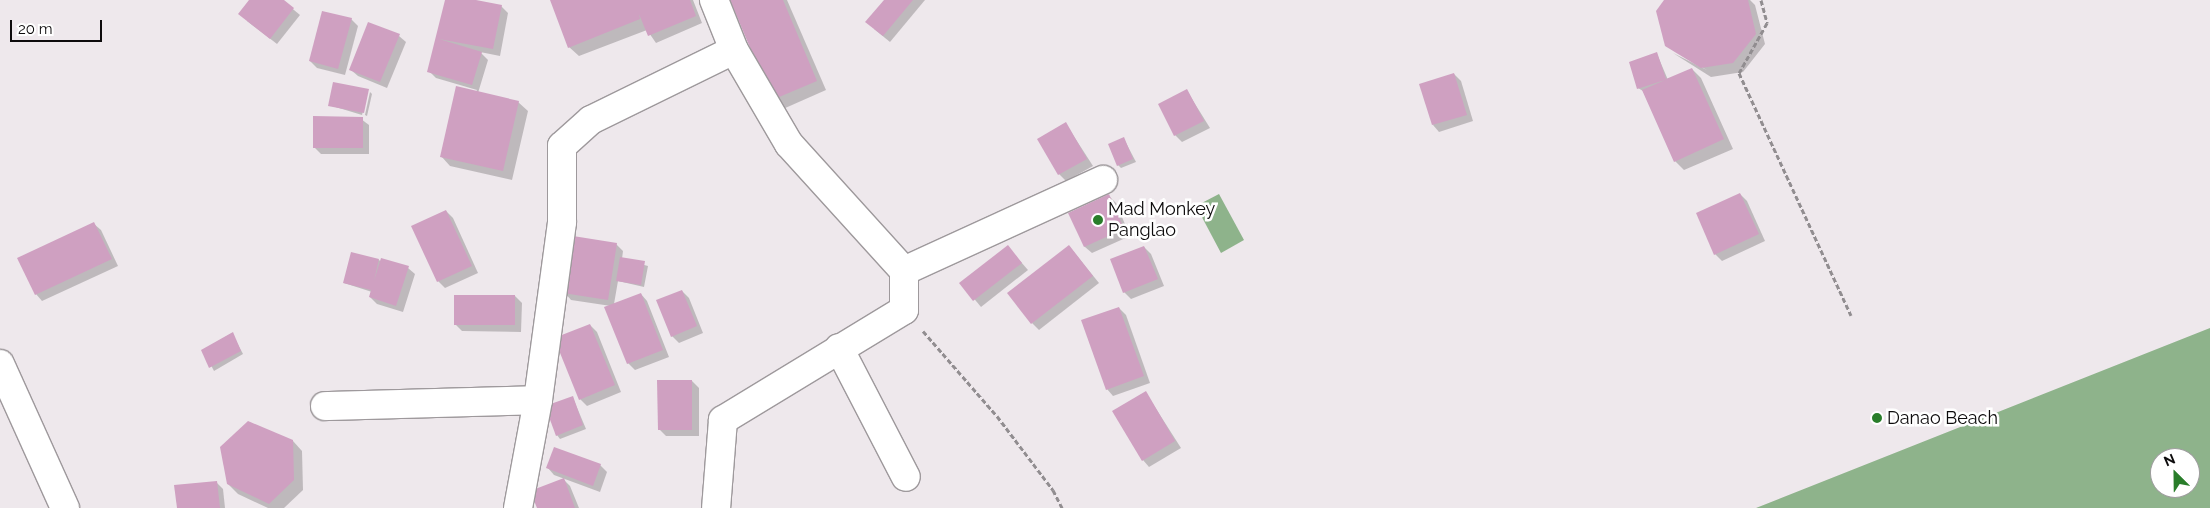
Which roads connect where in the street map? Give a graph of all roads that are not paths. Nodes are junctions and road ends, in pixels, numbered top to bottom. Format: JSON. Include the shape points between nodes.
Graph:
{"nodes":[{"id":1,"x":714,"y":0,"type":"edge"},
{"id":2,"x":734,"y":50,"type":"junction"},
{"id":3,"x":1102,"y":180,"type":"dead end"},
{"id":4,"x":904,"y":271,"type":"junction"},
{"id":5,"x":839,"y":348,"type":"junction"},
{"id":6,"x":0,"y":364,"type":"edge"},
{"id":7,"x":538,"y":400,"type":"junction"},
{"id":8,"x":325,"y":406,"type":"dead end"},
{"id":9,"x":906,"y":477,"type":"dead end"},
{"id":10,"x":65,"y":508,"type":"edge"},
{"id":11,"x":518,"y":508,"type":"edge"},
{"id":12,"x":716,"y":508,"type":"edge"}],
"edges":[{"from":1,"to":2,"type":"street"},
{"from":2,"to":4,"type":"street","via":[[789,144]]},
{"from":2,"to":7,"type":"street","via":[[591,120],[562,146],[562,222]]},
{"from":3,"to":4,"type":"street"},
{"from":4,"to":5,"type":"street","via":[[904,310]]},
{"from":5,"to":9,"type":"street"},
{"from":5,"to":12,"type":"street","via":[[723,420]]},
{"from":6,"to":10,"type":"street"},
{"from":7,"to":8,"type":"street"},
{"from":7,"to":11,"type":"street"}]}
